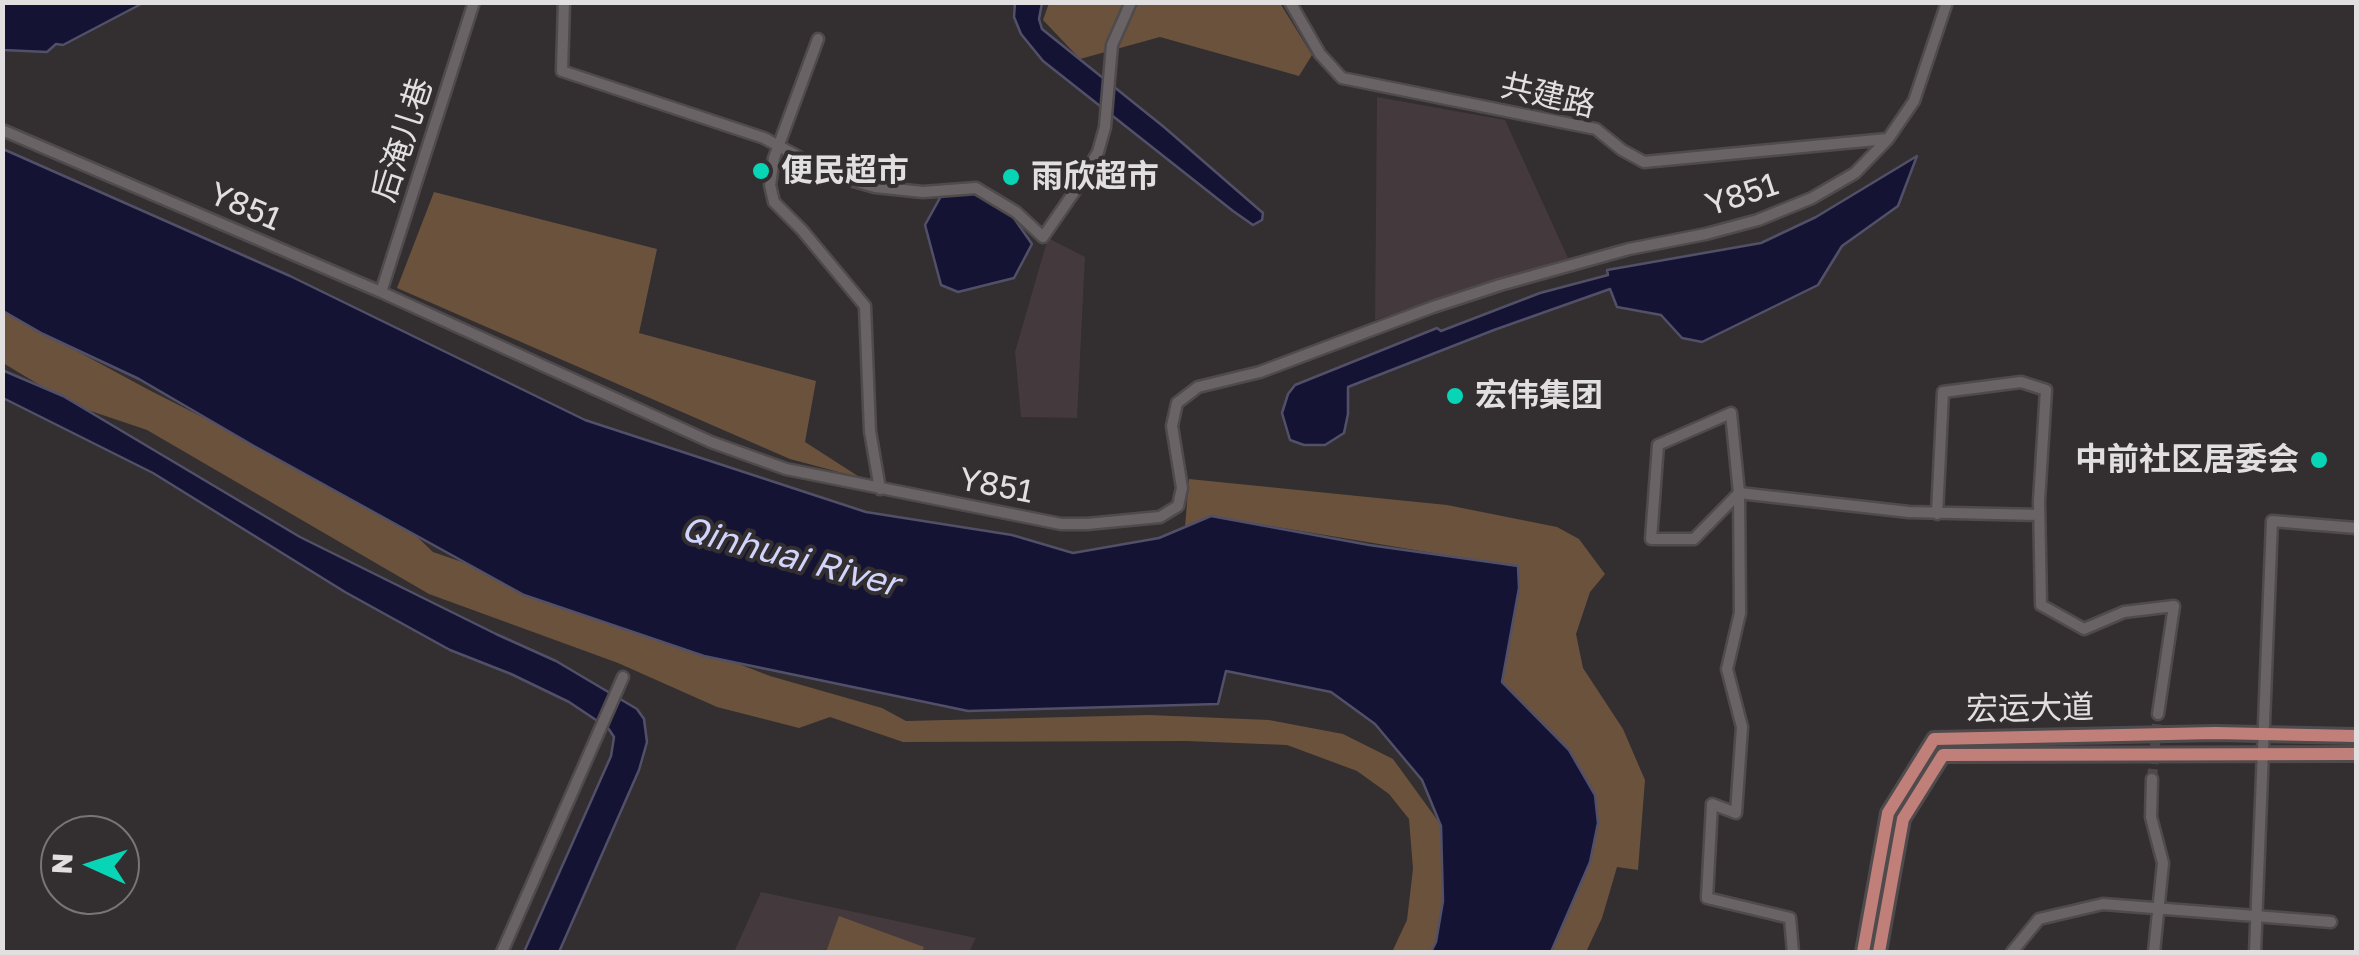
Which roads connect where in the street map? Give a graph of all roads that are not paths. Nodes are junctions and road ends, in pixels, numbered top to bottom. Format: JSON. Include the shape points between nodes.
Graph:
{"nodes":[{"id":1,"x":474,"y":2,"type":"edge"},
{"id":2,"x":564,"y":2,"type":"edge"},
{"id":3,"x":1131,"y":2,"type":"edge"},
{"id":4,"x":1290,"y":2,"type":"edge"},
{"id":5,"x":1947,"y":2,"type":"edge"},
{"id":6,"x":818,"y":39,"type":"dead end"},
{"id":7,"x":2,"y":130,"type":"edge"},
{"id":8,"x":1888,"y":140,"type":"junction"},
{"id":9,"x":778,"y":146,"type":"junction"},
{"id":10,"x":381,"y":292,"type":"junction"},
{"id":11,"x":880,"y":489,"type":"junction"},
{"id":12,"x":1738,"y":493,"type":"junction"},
{"id":13,"x":1936,"y":514,"type":"junction"},
{"id":14,"x":2039,"y":515,"type":"junction"},
{"id":15,"x":2356,"y":528,"type":"edge"},
{"id":16,"x":622,"y":677,"type":"dead end"},
{"id":17,"x":2158,"y":714,"type":"tunnel mouth"},
{"id":18,"x":2264,"y":735,"type":"junction"},
{"id":19,"x":2356,"y":736,"type":"edge"},
{"id":20,"x":2356,"y":754,"type":"edge"},
{"id":21,"x":2264,"y":756,"type":"junction"},
{"id":22,"x":2152,"y":779,"type":"tunnel mouth"},
{"id":23,"x":2158,"y":908,"type":"junction"},
{"id":24,"x":2256,"y":916,"type":"junction"},
{"id":25,"x":2331,"y":922,"type":"dead end"},
{"id":26,"x":502,"y":952,"type":"edge"},
{"id":27,"x":1793,"y":952,"type":"edge"},
{"id":28,"x":1863,"y":952,"type":"edge"},
{"id":29,"x":1879,"y":952,"type":"edge"},
{"id":30,"x":2012,"y":952,"type":"edge"},
{"id":31,"x":2154,"y":952,"type":"edge"},
{"id":32,"x":2254,"y":952,"type":"edge"}],
"edges":[{"from":1,"to":10,"type":"street","name":"后淹儿巷"},
{"from":2,"to":9,"type":"street","via":[[562,71]]},
{"from":3,"to":9,"type":"street","via":[[1112,45],[1098,152],[1043,237],[976,188],[875,187],[832,175]]},
{"from":4,"to":8,"type":"street","name":"共建路","via":[[1342,78],[1596,129],[1644,162]]},
{"from":5,"to":8,"type":"street","via":[[1914,101]]},
{"from":6,"to":9,"type":"street"},
{"from":7,"to":10,"type":"street","name":"Y851"},
{"from":8,"to":11,"type":"street","name":"Y851","via":[[1855,173],[1758,220],[1500,286],[1260,372],[1198,387],[1176,402],[1172,426],[1182,488],[1178,506],[1160,517],[1061,524]]},
{"from":9,"to":11,"type":"street","via":[[770,185],[774,202],[865,306],[870,431]]},
{"from":10,"to":11,"type":"street","name":"Y851","via":[[711,442],[786,470]]},
{"from":12,"to":12,"type":"street","via":[[1694,539],[1651,539],[1658,445],[1731,413]]},
{"from":12,"to":13,"type":"street"},
{"from":12,"to":27,"type":"street","via":[[1740,614],[1728,669],[1742,728],[1736,813],[1712,804],[1708,898],[1790,918]]},
{"from":13,"to":14,"type":"street"},
{"from":13,"to":14,"type":"street","via":[[1943,392],[2021,382],[2046,390]]},
{"from":14,"to":17,"type":"street","via":[[2041,605],[2084,630],[2124,612],[2174,606]]},
{"from":15,"to":18,"type":"street","via":[[2272,521]]},
{"from":16,"to":26,"type":"street"},
{"from":18,"to":19,"type":"main road","name":"宏运大道"},
{"from":18,"to":21,"type":"street"},
{"from":18,"to":28,"type":"main road","name":"宏运大道","via":[[1934,739],[1888,812]]},
{"from":20,"to":21,"type":"main road","name":"宏运大道"},
{"from":21,"to":24,"type":"street"},
{"from":21,"to":29,"type":"main road","name":"宏运大道","via":[[1943,755],[1903,818]]},
{"from":22,"to":23,"type":"street","via":[[2151,817],[2163,864]]},
{"from":23,"to":24,"type":"street"},
{"from":23,"to":30,"type":"street","via":[[2103,904],[2038,919]]},
{"from":23,"to":31,"type":"street"},
{"from":24,"to":25,"type":"street"},
{"from":24,"to":32,"type":"street"}]}
